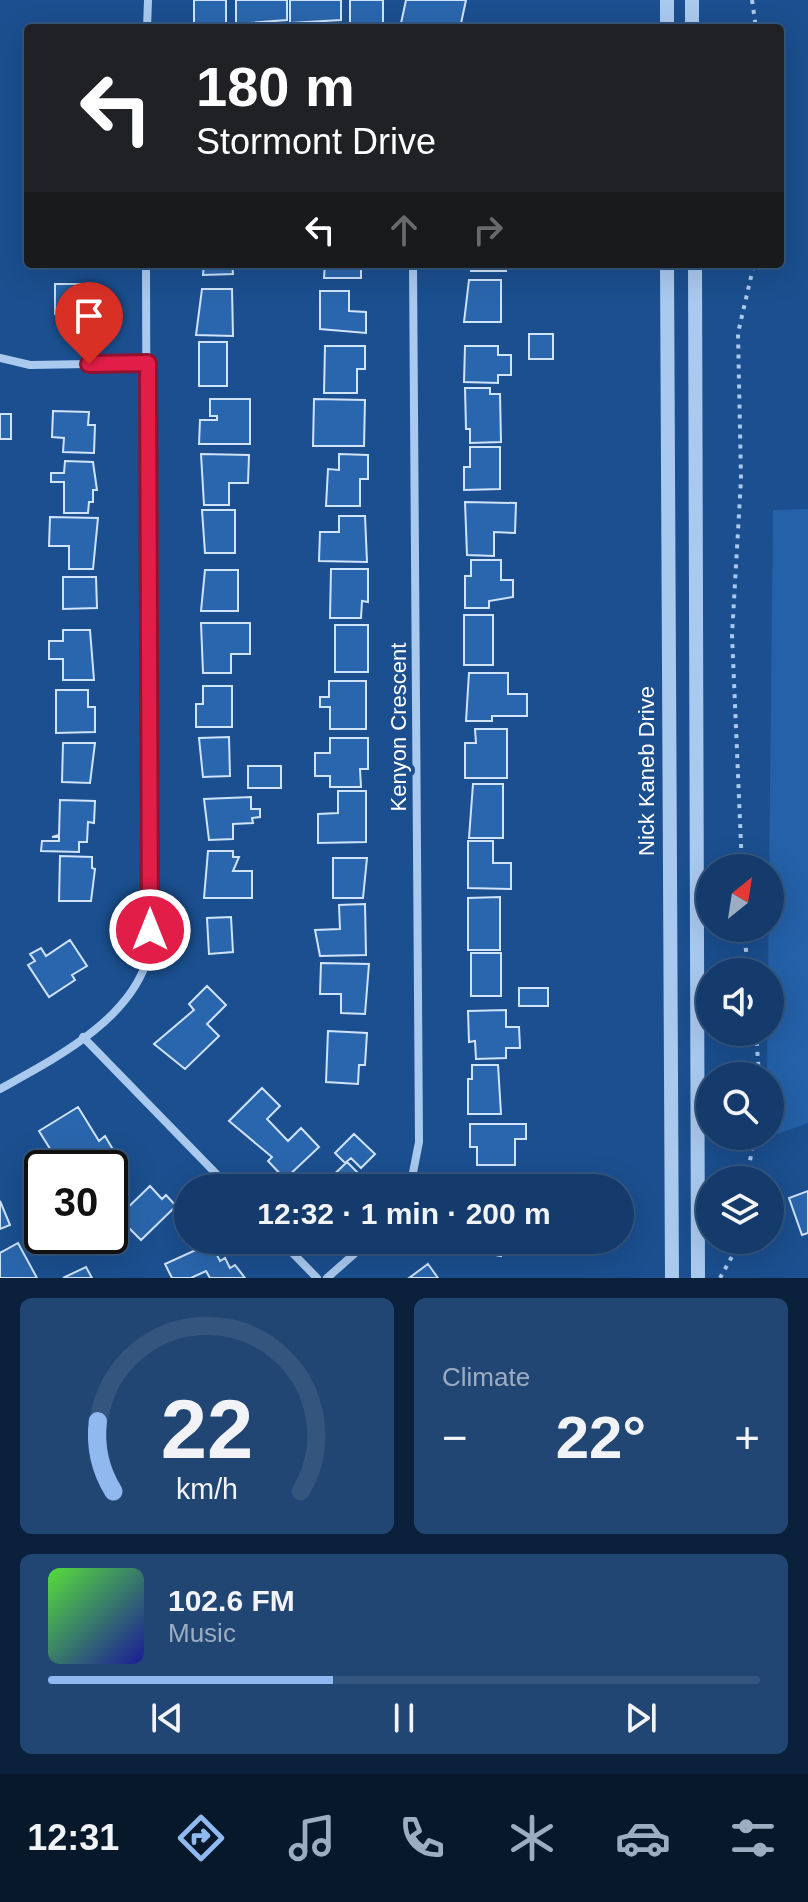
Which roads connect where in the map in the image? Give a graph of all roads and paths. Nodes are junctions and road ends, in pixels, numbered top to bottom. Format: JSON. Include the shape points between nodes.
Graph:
{"nodes":[{"id":1,"x":148,"y":0,"type":"edge"},
{"id":2,"x":667,"y":0,"type":"edge"},
{"id":3,"x":692,"y":0,"type":"edge"},
{"id":4,"x":752,"y":0,"type":"edge"},
{"id":5,"x":147,"y":24,"type":"edge"},
{"id":6,"x":667,"y":24,"type":"edge"},
{"id":7,"x":692,"y":24,"type":"edge"},
{"id":8,"x":755,"y":24,"type":"edge"},
{"id":9,"x":146,"y":268,"type":"edge"},
{"id":10,"x":413,"y":268,"type":"edge"},
{"id":11,"x":667,"y":268,"type":"edge"},
{"id":12,"x":695,"y":268,"type":"edge"},
{"id":13,"x":753,"y":268,"type":"edge"},
{"id":14,"x":0,"y":358,"type":"edge"},
{"id":15,"x":148,"y":363,"type":"junction"},
{"id":16,"x":741,"y":854,"type":"edge"},
{"id":17,"x":83,"y":1037,"type":"junction"},
{"id":18,"x":0,"y":1089,"type":"edge"},
{"id":19,"x":216,"y":1174,"type":"edge"},
{"id":20,"x":413,"y":1174,"type":"edge"},
{"id":21,"x":294,"y":1254,"type":"edge"},
{"id":22,"x":354,"y":1254,"type":"edge"},
{"id":23,"x":733,"y":1254,"type":"edge"},
{"id":24,"x":317,"y":1278,"type":"edge"},
{"id":25,"x":327,"y":1278,"type":"edge"},
{"id":26,"x":672,"y":1278,"type":"edge"},
{"id":27,"x":698,"y":1278,"type":"edge"},
{"id":28,"x":720,"y":1278,"type":"edge"}],
"edges":[{"from":1,"to":5,"type":"street"},
{"from":2,"to":6,"type":"street"},
{"from":3,"to":7,"type":"street"},
{"from":4,"to":8,"type":"path"},
{"from":9,"to":15,"type":"street"},
{"from":10,"to":20,"type":"street","name":"Kenyon Crescent","via":[[419,1142]]},
{"from":11,"to":26,"type":"street","name":"Nick Kaneb Drive"},
{"from":12,"to":27,"type":"street"},
{"from":13,"to":16,"type":"path","via":[[738,333],[741,479],[732,635]]},
{"from":14,"to":15,"type":"street","via":[[30,365]]},
{"from":15,"to":17,"type":"street","via":[[148,957],[131,995]]},
{"from":17,"to":18,"type":"street"},
{"from":17,"to":19,"type":"street"},
{"from":21,"to":24,"type":"street"},
{"from":22,"to":25,"type":"street"},
{"from":23,"to":28,"type":"path"}]}
